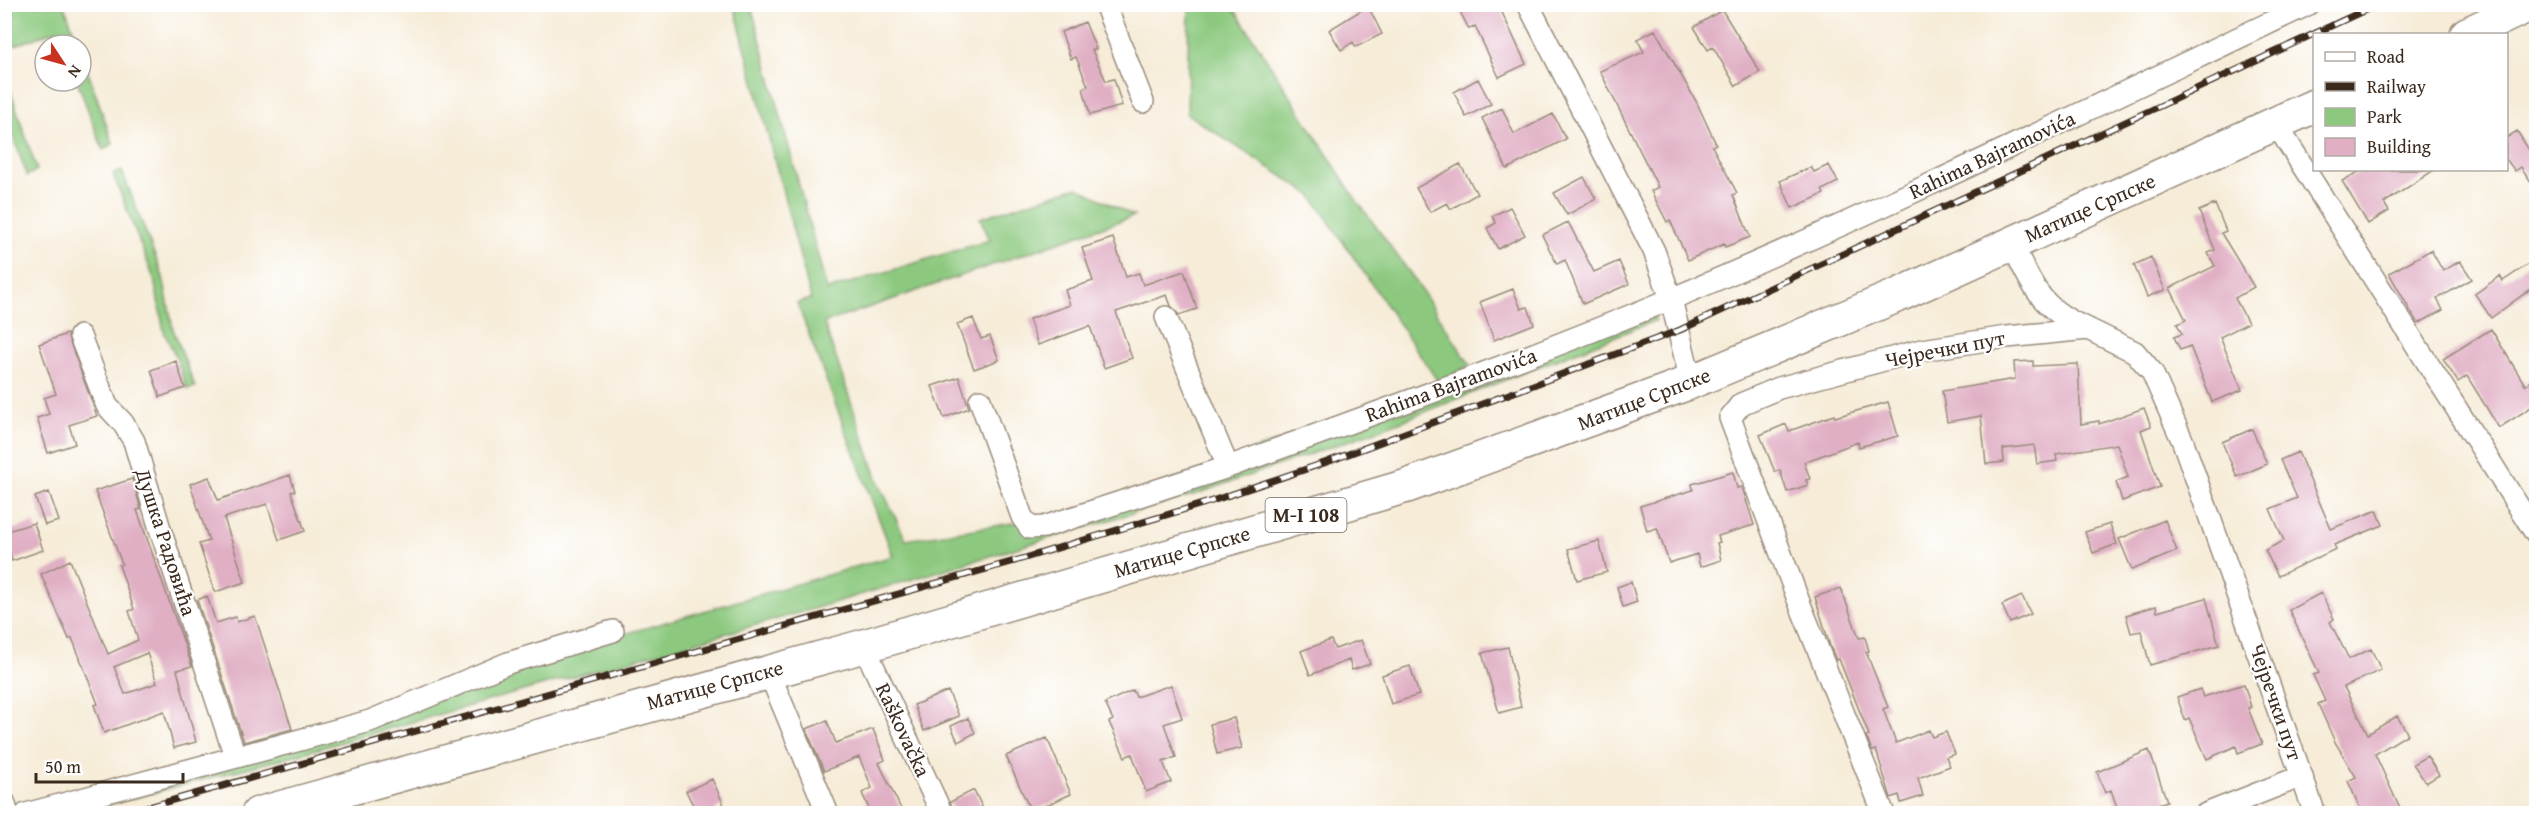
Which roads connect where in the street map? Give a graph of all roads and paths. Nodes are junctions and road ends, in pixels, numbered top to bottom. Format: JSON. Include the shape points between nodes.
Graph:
{"nodes":[{"id":1,"x":1105,"y":4,"type":"edge"},
{"id":2,"x":1528,"y":4,"type":"edge"},
{"id":3,"x":2309,"y":4,"type":"edge"},
{"id":4,"x":2531,"y":4,"type":"edge"},
{"id":5,"x":2470,"y":33,"type":"edge"},
{"id":6,"x":1143,"y":102,"type":"dead end"},
{"id":7,"x":2313,"y":106,"type":"edge"},
{"id":8,"x":2276,"y":124,"type":"junction"},
{"id":9,"x":2012,"y":244,"type":"junction"},
{"id":10,"x":1671,"y":299,"type":"junction"},
{"id":11,"x":1166,"y":317,"type":"dead end"},
{"id":12,"x":2088,"y":329,"type":"junction"},
{"id":13,"x":80,"y":336,"type":"dead end"},
{"id":14,"x":1691,"y":382,"type":"junction"},
{"id":15,"x":980,"y":400,"type":"dead end"},
{"id":16,"x":1228,"y":467,"type":"junction"},
{"id":17,"x":2536,"y":534,"type":"edge"},
{"id":18,"x":613,"y":631,"type":"dead end"},
{"id":19,"x":864,"y":646,"type":"junction"},
{"id":20,"x":768,"y":670,"type":"junction"},
{"id":21,"x":236,"y":756,"type":"junction"},
{"id":22,"x":2302,"y":776,"type":"junction"},
{"id":23,"x":4,"y":802,"type":"edge"},
{"id":24,"x":307,"y":807,"type":"edge"},
{"id":25,"x":8,"y":813,"type":"edge"},
{"id":26,"x":26,"y":813,"type":"edge"},
{"id":27,"x":258,"y":813,"type":"edge"},
{"id":28,"x":828,"y":813,"type":"edge"},
{"id":29,"x":942,"y":813,"type":"edge"},
{"id":30,"x":1884,"y":813,"type":"edge"},
{"id":31,"x":2206,"y":813,"type":"edge"},
{"id":32,"x":2315,"y":813,"type":"edge"}],
"edges":[{"from":1,"to":6,"type":"street"},
{"from":2,"to":10,"type":"street","via":[[1654,251]]},
{"from":3,"to":10,"type":"street","name":"Rahima Bajramovića","via":[[1896,201]]},
{"from":4,"to":5,"type":"main road"},
{"from":7,"to":8,"type":"main road","name":"Матице Српске","number":"M-I 108"},
{"from":8,"to":9,"type":"main road","name":"Матице Српске","number":"M-I 108"},
{"from":8,"to":17,"type":"street"},
{"from":9,"to":12,"type":"street","via":[[2030,280],[2050,307],[2062,318]]},
{"from":9,"to":14,"type":"main road","name":"Матице Српске","number":"M-I 108"},
{"from":10,"to":14,"type":"street"},
{"from":10,"to":16,"type":"street","name":"Rahima Bajramovića","via":[[1543,351]]},
{"from":11,"to":16,"type":"street"},
{"from":12,"to":22,"type":"street","name":"Чејречки пут","via":[[2135,352],[2152,372],[2183,442]]},
{"from":12,"to":30,"type":"street","name":"Чејречки пут","via":[[1922,350],[1779,388],[1741,404],[1730,418]]},
{"from":13,"to":21,"type":"street","name":"Душка Радовића","via":[[107,406],[134,441]]},
{"from":14,"to":19,"type":"main road","name":"Матице Српске","number":"M-I 108","via":[[1407,486]]},
{"from":15,"to":16,"type":"street","name":"Rahima Bajramovića","via":[[1022,517],[1030,528],[1044,527]]},
{"from":18,"to":21,"type":"street","via":[[508,663],[370,721]]},
{"from":19,"to":20,"type":"main road","name":"Матице Српске","number":"M-I 108"},
{"from":19,"to":29,"type":"street","name":"Raškovačka"},
{"from":20,"to":24,"type":"main road","name":"Матице Српске","number":"M-I 108"},
{"from":20,"to":28,"type":"street"},
{"from":21,"to":26,"type":"street"},
{"from":22,"to":31,"type":"street","name":"Чејречки пут"},
{"from":22,"to":32,"type":"street","name":"Чејречки пут"},
{"from":23,"to":25,"type":"street"},
{"from":24,"to":27,"type":"main road","name":"Матице Српске","number":"M-I 108"}]}
